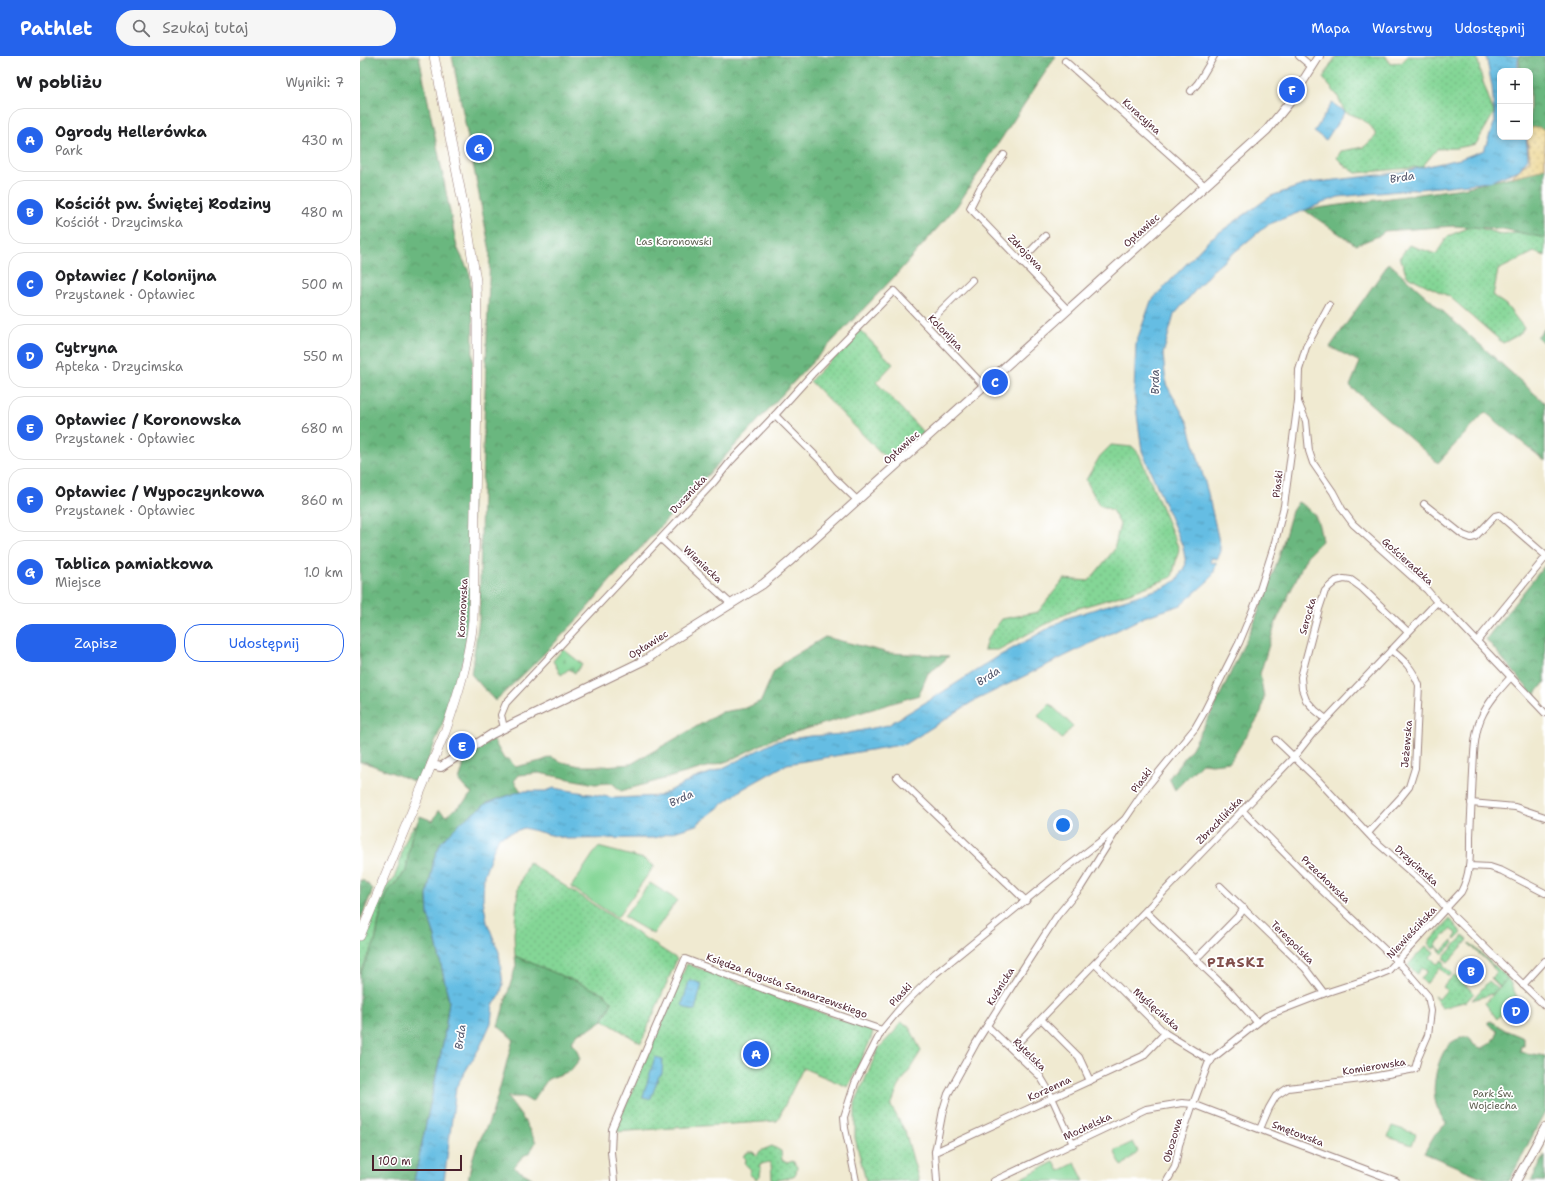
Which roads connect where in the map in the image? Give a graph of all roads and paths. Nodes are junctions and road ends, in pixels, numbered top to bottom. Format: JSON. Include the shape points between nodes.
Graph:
{"nodes":[{"id":1,"x":434,"y":56,"type":"edge"},
{"id":2,"x":1214,"y":56,"type":"edge"},
{"id":3,"x":1299,"y":56,"type":"edge"},
{"id":4,"x":1320,"y":56,"type":"edge"},
{"id":5,"x":1066,"y":61,"type":"dead end"},
{"id":6,"x":1312,"y":67,"type":"junction"},
{"id":7,"x":1191,"y":91,"type":"dead end"},
{"id":8,"x":1004,"y":155,"type":"dead end"},
{"id":9,"x":1205,"y":186,"type":"junction"},
{"id":10,"x":1045,"y":236,"type":"dead end"},
{"id":11,"x":1021,"y":261,"type":"junction"},
{"id":12,"x":972,"y":280,"type":"dead end"},
{"id":13,"x":894,"y":291,"type":"joint"},
{"id":14,"x":1329,"y":305,"type":"dead end"},
{"id":15,"x":1068,"y":310,"type":"junction"},
{"id":16,"x":926,"y":325,"type":"junction"},
{"id":17,"x":984,"y":386,"type":"junction"},
{"id":18,"x":1298,"y":401,"type":"junction"},
{"id":19,"x":776,"y":415,"type":"junction"},
{"id":20,"x":858,"y":500,"type":"junction"},
{"id":21,"x":1424,"y":504,"type":"dead end"},
{"id":22,"x":661,"y":539,"type":"junction"},
{"id":23,"x":1545,"y":556,"type":"edge"},
{"id":24,"x":1437,"y":602,"type":"junction"},
{"id":25,"x":731,"y":604,"type":"junction"},
{"id":26,"x":1408,"y":632,"type":"junction"},
{"id":27,"x":1477,"y":641,"type":"junction"},
{"id":28,"x":1391,"y":650,"type":"junction"},
{"id":29,"x":1511,"y":677,"type":"junction"},
{"id":30,"x":1545,"y":713,"type":"edge"},
{"id":31,"x":1326,"y":719,"type":"junction"},
{"id":32,"x":504,"y":728,"type":"junction"},
{"id":33,"x":1276,"y":740,"type":"dead end"},
{"id":34,"x":1294,"y":757,"type":"junction"},
{"id":35,"x":431,"y":765,"type":"junction"},
{"id":36,"x":897,"y":777,"type":"dead end"},
{"id":37,"x":1471,"y":803,"type":"junction"},
{"id":38,"x":1242,"y":810,"type":"junction"},
{"id":39,"x":1545,"y":817,"type":"edge"},
{"id":40,"x":1125,"y":819,"type":"junction"},
{"id":41,"x":1368,"y":833,"type":"junction"},
{"id":42,"x":1469,"y":866,"type":"junction"},
{"id":43,"x":1220,"y":886,"type":"dead end"},
{"id":44,"x":1545,"y":892,"type":"edge"},
{"id":45,"x":1026,"y":901,"type":"junction"},
{"id":46,"x":1244,"y":908,"type":"junction"},
{"id":47,"x":1447,"y":908,"type":"junction"},
{"id":48,"x":1146,"y":912,"type":"junction"},
{"id":49,"x":360,"y":936,"type":"edge"},
{"id":50,"x":1196,"y":959,"type":"junction"},
{"id":51,"x":1397,"y":961,"type":"junction"},
{"id":52,"x":1545,"y":961,"type":"edge"},
{"id":53,"x":1095,"y":964,"type":"junction"},
{"id":54,"x":1524,"y":985,"type":"junction"},
{"id":55,"x":1324,"y":993,"type":"junction"},
{"id":56,"x":1545,"y":1006,"type":"edge"},
{"id":57,"x":1042,"y":1020,"type":"junction"},
{"id":58,"x":1258,"y":1022,"type":"junction"},
{"id":59,"x":987,"y":1026,"type":"junction"},
{"id":60,"x":882,"y":1030,"type":"junction"},
{"id":61,"x":1165,"y":1033,"type":"junction"},
{"id":62,"x":1012,"y":1049,"type":"junction"},
{"id":63,"x":1211,"y":1061,"type":"junction"},
{"id":64,"x":1090,"y":1081,"type":"junction"},
{"id":65,"x":1052,"y":1098,"type":"junction"},
{"id":66,"x":1193,"y":1104,"type":"junction"},
{"id":67,"x":1545,"y":1128,"type":"edge"},
{"id":68,"x":1260,"y":1129,"type":"junction"},
{"id":69,"x":1073,"y":1144,"type":"junction"},
{"id":70,"x":935,"y":1152,"type":"junction"},
{"id":71,"x":614,"y":1181,"type":"edge"},
{"id":72,"x":856,"y":1181,"type":"edge"},
{"id":73,"x":937,"y":1181,"type":"edge"},
{"id":74,"x":994,"y":1181,"type":"edge"},
{"id":75,"x":1167,"y":1181,"type":"edge"},
{"id":76,"x":1396,"y":1181,"type":"edge"},
{"id":77,"x":1516,"y":1181,"type":"edge"}],
"edges":[{"from":1,"to":35,"type":"main road","name":"Koronowska","via":[[473,260],[477,320],[473,620],[468,657],[459,691]]},
{"from":2,"to":7,"type":"street"},
{"from":3,"to":6,"type":"street"},
{"from":4,"to":6,"type":"street","name":"Opławiec"},
{"from":5,"to":9,"type":"street","name":"Kuracyjna"},
{"from":6,"to":9,"type":"street","name":"Opławiec","via":[[1273,123]]},
{"from":8,"to":11,"type":"street","name":"Zdrojowa","via":[[980,188],[970,208]]},
{"from":9,"to":15,"type":"street","name":"Opławiec"},
{"from":10,"to":11,"type":"street"},
{"from":11,"to":15,"type":"street","name":"Zdrojowa"},
{"from":12,"to":16,"type":"street"},
{"from":13,"to":16,"type":"street","name":"Kolonijna"},
{"from":13,"to":19,"type":"street","name":"Dusznicka","via":[[858,325]]},
{"from":14,"to":18,"type":"street","name":"Piaski","via":[[1306,347],[1299,370]]},
{"from":15,"to":17,"type":"street","name":"Opławiec"},
{"from":16,"to":17,"type":"street","name":"Kolonijna"},
{"from":17,"to":20,"type":"street","name":"Opławiec"},
{"from":18,"to":24,"type":"street","name":"Gościeradzka","via":[[1306,421],[1313,462],[1342,509],[1353,524]]},
{"from":18,"to":40,"type":"street","name":"Piaski","via":[[1284,506],[1256,602],[1239,643],[1195,728],[1146,788]]},
{"from":19,"to":20,"type":"street","via":[[823,463],[832,476]]},
{"from":19,"to":22,"type":"street","name":"Dusznicka"},
{"from":20,"to":25,"type":"street","name":"Opławiec","via":[[763,584]]},
{"from":21,"to":23,"type":"street","via":[[1463,535],[1471,538],[1499,515]]},
{"from":22,"to":25,"type":"street","name":"Wieniecka"},
{"from":22,"to":32,"type":"street","name":"Dusznicka","via":[[506,703],[501,715]]},
{"from":23,"to":27,"type":"street"},
{"from":24,"to":26,"type":"street","name":"Zbrachlińska"},
{"from":24,"to":27,"type":"street","name":"Gościeradzka"},
{"from":25,"to":32,"type":"street","name":"Opławiec","via":[[646,659]]},
{"from":26,"to":28,"type":"street","name":"Zbrachlińska"},
{"from":26,"to":31,"type":"street","name":"Serocka","via":[[1351,580],[1336,581],[1325,591],[1301,677],[1306,700]]},
{"from":27,"to":29,"type":"street","name":"Gościeradzka"},
{"from":28,"to":31,"type":"street","name":"Zbrachlińska"},
{"from":28,"to":41,"type":"street","name":"Jeżewska","via":[[1407,663],[1419,685],[1414,768],[1409,788]]},
{"from":29,"to":30,"type":"street","name":"Gościeradzka"},
{"from":29,"to":37,"type":"street","name":"Niewieścińska","via":[[1493,697],[1481,716],[1474,746]]},
{"from":31,"to":34,"type":"street","name":"Zbrachlińska"},
{"from":32,"to":35,"type":"street","name":"Opławiec","via":[[444,765]]},
{"from":33,"to":34,"type":"street","name":"Drzycimska"},
{"from":34,"to":38,"type":"street","name":"Zbrachlińska"},
{"from":34,"to":41,"type":"street","name":"Drzycimska"},
{"from":35,"to":49,"type":"main road","name":"Koronowska"},
{"from":36,"to":45,"type":"street"},
{"from":37,"to":39,"type":"street","via":[[1515,807]]},
{"from":37,"to":42,"type":"street","name":"Niewieścińska"},
{"from":38,"to":48,"type":"street","name":"Zbrachlińska"},
{"from":38,"to":51,"type":"street","name":"Przechowska"},
{"from":40,"to":45,"type":"street","name":"Piaski"},
{"from":40,"to":59,"type":"street","name":"Kuźnicka","via":[[1082,887],[1057,916]]},
{"from":41,"to":47,"type":"street","name":"Drzycimska"},
{"from":42,"to":44,"type":"street","via":[[1490,867],[1502,871]]},
{"from":42,"to":47,"type":"street","name":"Niewieścińska","via":[[1467,881]]},
{"from":43,"to":46,"type":"street","name":"Terespolska"},
{"from":45,"to":60,"type":"street","name":"Piaski","via":[[935,974],[906,1001]]},
{"from":46,"to":50,"type":"street"},
{"from":46,"to":55,"type":"street","name":"Terespolska","via":[[1305,968]]},
{"from":47,"to":51,"type":"street","name":"Niewieścińska"},
{"from":47,"to":54,"type":"street","name":"Drzycimska"},
{"from":48,"to":50,"type":"street"},
{"from":48,"to":53,"type":"street","name":"Zbrachlińska"},
{"from":50,"to":58,"type":"street"},
{"from":51,"to":55,"type":"street","name":"Niewieścińska","via":[[1388,971]]},
{"from":51,"to":68,"type":"street","name":"Komierowska","via":[[1428,996],[1431,1011],[1428,1035],[1415,1069],[1288,1088],[1276,1096]]},
{"from":52,"to":54,"type":"street"},
{"from":53,"to":57,"type":"street","name":"Zbrachlińska"},
{"from":53,"to":61,"type":"street","name":"Myślęcińska"},
{"from":54,"to":56,"type":"street","name":"Drzycimska"},
{"from":55,"to":58,"type":"street","name":"Niewieścińska","via":[[1266,1016]]},
{"from":57,"to":62,"type":"street","name":"Zbrachlińska"},
{"from":57,"to":64,"type":"street","via":[[1079,1057]]},
{"from":58,"to":63,"type":"street","name":"Niewieścińska"},
{"from":59,"to":62,"type":"street","name":"Rytelska"},
{"from":59,"to":70,"type":"street","name":"Kuźnicka","via":[[946,1099]]},
{"from":60,"to":71,"type":"street","name":"Księdza Augusta Szamarzewskiego","via":[[685,959],[612,1129]]},
{"from":60,"to":72,"type":"street","name":"Piaski","via":[[855,1083],[844,1117]]},
{"from":61,"to":63,"type":"street","name":"Myślęcińska"},
{"from":61,"to":64,"type":"street","name":"Korzenna","via":[[1143,1056]]},
{"from":62,"to":65,"type":"street","name":"Rytelska","via":[[1040,1076]]},
{"from":63,"to":66,"type":"street","name":"Niewieścińska"},
{"from":64,"to":65,"type":"street","name":"Korzenna"},
{"from":65,"to":69,"type":"street","name":"Rytelska"},
{"from":65,"to":70,"type":"street","name":"Korzenna"},
{"from":66,"to":68,"type":"street","name":"Smętowska"},
{"from":66,"to":69,"type":"street","name":"Mochelska","via":[[1182,1103],[1146,1109]]},
{"from":66,"to":75,"type":"street","name":"Obozowa","via":[[1179,1145],[1175,1167]]},
{"from":67,"to":77,"type":"street"},
{"from":68,"to":76,"type":"street","name":"Smętowska"},
{"from":69,"to":74,"type":"street","name":"Mochelska"},
{"from":70,"to":73,"type":"street","name":"Kuźnicka"}]}
